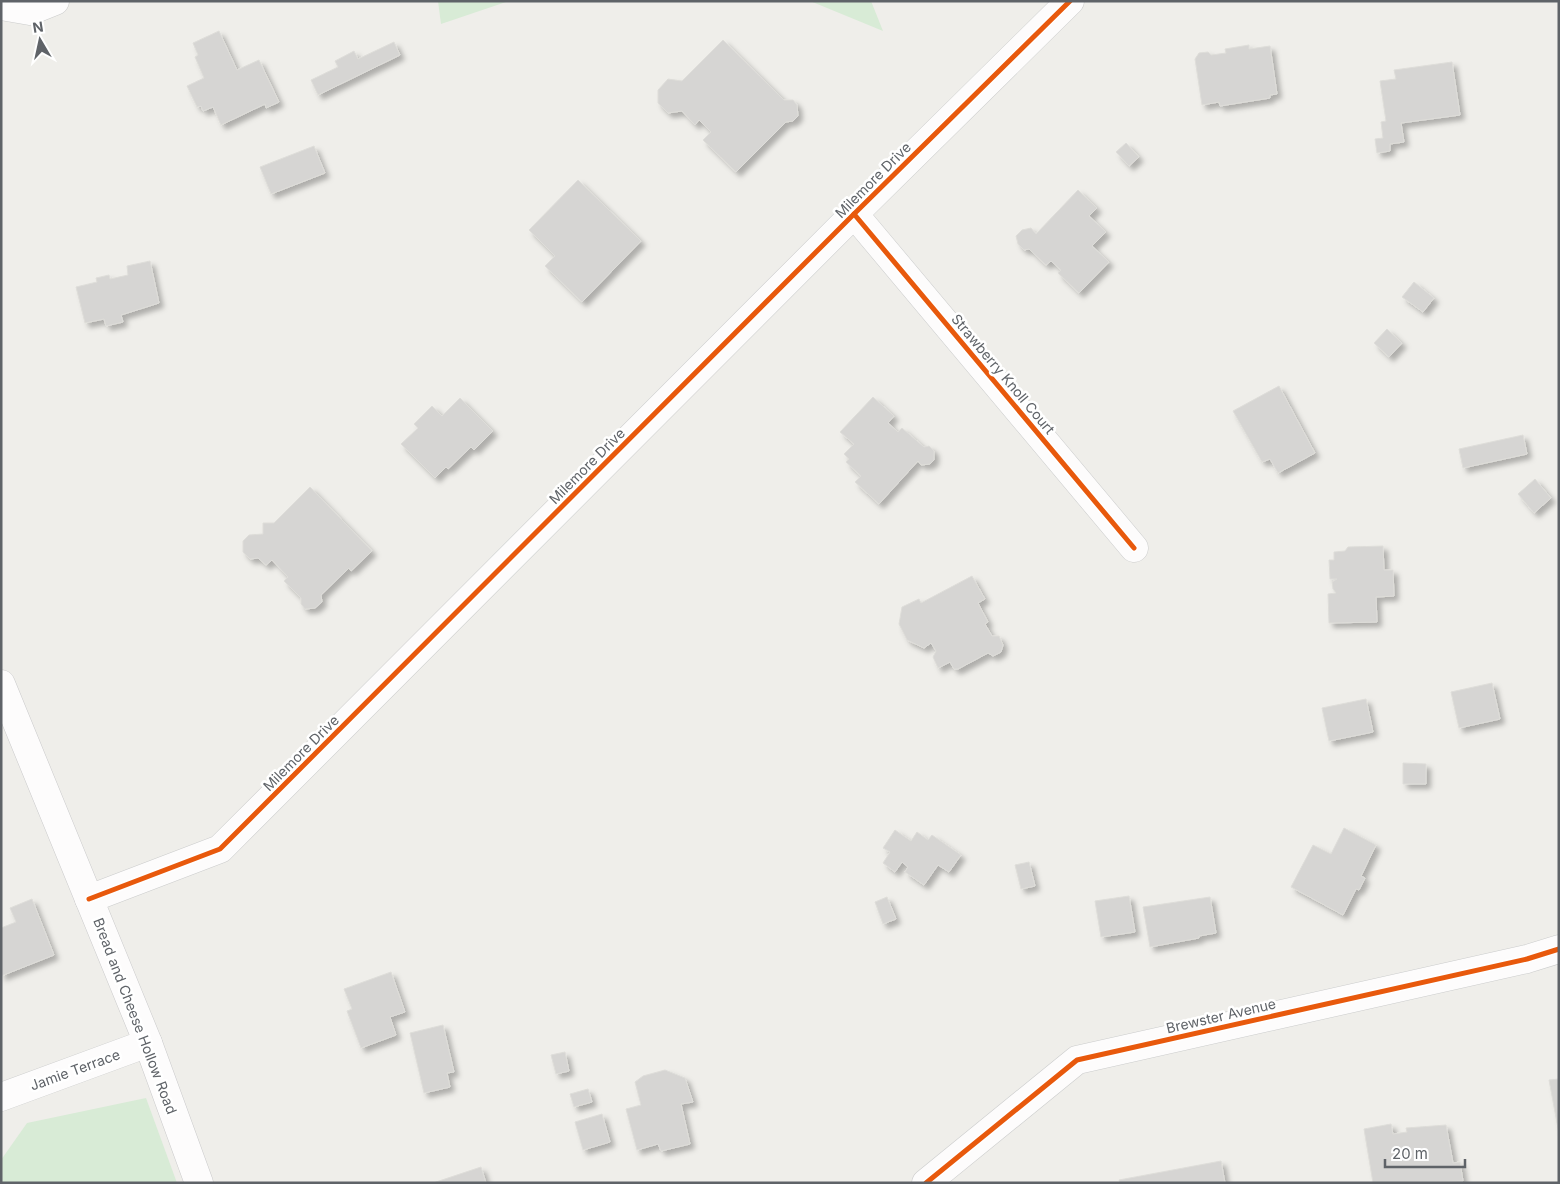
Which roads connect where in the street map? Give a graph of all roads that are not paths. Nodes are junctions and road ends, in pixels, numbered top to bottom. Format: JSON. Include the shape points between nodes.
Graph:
{"nodes":[{"id":1,"x":55,"y":1,"type":"edge"},
{"id":2,"x":1070,"y":1,"type":"edge"},
{"id":3,"x":1,"y":6,"type":"edge"},
{"id":4,"x":854,"y":214,"type":"junction"},
{"id":5,"x":1134,"y":548,"type":"dead end"},
{"id":6,"x":1,"y":684,"type":"edge"},
{"id":7,"x":89,"y":899,"type":"junction"},
{"id":8,"x":1559,"y":949,"type":"edge"},
{"id":9,"x":148,"y":1043,"type":"junction"},
{"id":10,"x":1,"y":1098,"type":"edge"},
{"id":11,"x":199,"y":1183,"type":"edge"},
{"id":12,"x":926,"y":1183,"type":"edge"}],
"edges":[{"from":1,"to":3,"type":"street","via":[[30,11]]},
{"from":2,"to":4,"type":"street","name":"Milemore Drive"},
{"from":4,"to":5,"type":"street","name":"Strawberry Knoll Court"},
{"from":4,"to":7,"type":"street","name":"Milemore Drive","via":[[220,849]]},
{"from":6,"to":7,"type":"street","name":"Bread and Cheese Hollow Road"},
{"from":7,"to":9,"type":"street","name":"Bread and Cheese Hollow Road"},
{"from":8,"to":12,"type":"street","name":"Brewster Avenue","via":[[1527,959],[1077,1060]]},
{"from":9,"to":10,"type":"street","name":"Jamie Terrace"},
{"from":9,"to":11,"type":"street","name":"Bread and Cheese Hollow Road"}]}
